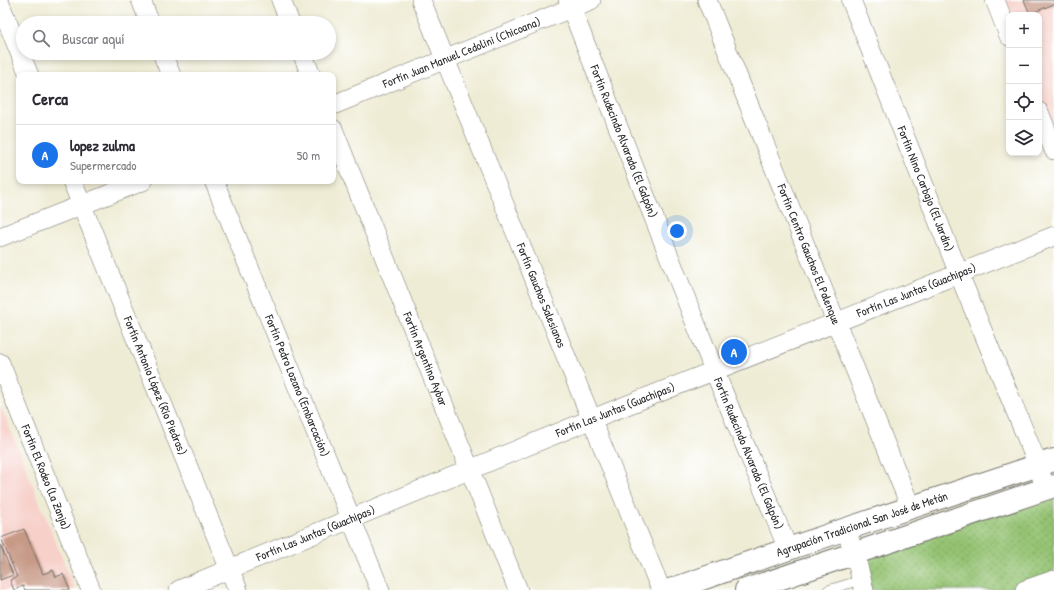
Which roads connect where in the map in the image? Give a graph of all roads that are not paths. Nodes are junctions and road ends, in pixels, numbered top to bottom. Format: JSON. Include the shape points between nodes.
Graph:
{"nodes":[{"id":1,"x":141,"y":0,"type":"edge"},
{"id":2,"x":281,"y":0,"type":"edge"},
{"id":3,"x":421,"y":0,"type":"edge"},
{"id":4,"x":591,"y":0,"type":"edge"},
{"id":5,"x":707,"y":0,"type":"edge"},
{"id":6,"x":851,"y":0,"type":"edge"},
{"id":7,"x":995,"y":0,"type":"edge"},
{"id":8,"x":0,"y":4,"type":"edge"},
{"id":9,"x":570,"y":4,"type":"edge"},
{"id":10,"x":147,"y":16,"type":"edge"},
{"id":11,"x":287,"y":16,"type":"edge"},
{"id":12,"x":1006,"y":28,"type":"edge"},
{"id":13,"x":16,"y":43,"type":"edge"},
{"id":14,"x":445,"y":59,"type":"junction"},
{"id":15,"x":23,"y":60,"type":"edge"},
{"id":16,"x":165,"y":60,"type":"edge"},
{"id":17,"x":305,"y":60,"type":"edge"},
{"id":18,"x":28,"y":72,"type":"edge"},
{"id":19,"x":170,"y":72,"type":"edge"},
{"id":20,"x":310,"y":72,"type":"edge"},
{"id":21,"x":336,"y":104,"type":"edge"},
{"id":22,"x":1042,"y":120,"type":"edge"},
{"id":23,"x":336,"y":136,"type":"edge"},
{"id":24,"x":1054,"y":150,"type":"edge"},
{"id":25,"x":73,"y":184,"type":"edge"},
{"id":26,"x":135,"y":184,"type":"edge"},
{"id":27,"x":215,"y":184,"type":"edge"},
{"id":28,"x":82,"y":205,"type":"junction"},
{"id":29,"x":1054,"y":236,"type":"edge"},
{"id":30,"x":0,"y":237,"type":"edge"},
{"id":31,"x":959,"y":274,"type":"junction"},
{"id":32,"x":836,"y":322,"type":"junction"},
{"id":33,"x":0,"y":364,"type":"edge"},
{"id":34,"x":714,"y":370,"type":"junction"},
{"id":35,"x":592,"y":419,"type":"junction"},
{"id":36,"x":1046,"y":462,"type":"edge"},
{"id":37,"x":470,"y":470,"type":"junction"},
{"id":38,"x":1050,"y":487,"type":"edge"},
{"id":39,"x":912,"y":508,"type":"junction"},
{"id":40,"x":351,"y":519,"type":"junction"},
{"id":41,"x":846,"y":529,"type":"junction"},
{"id":42,"x":788,"y":549,"type":"junction"},
{"id":43,"x":854,"y":554,"type":"junction"},
{"id":44,"x":229,"y":569,"type":"junction"},
{"id":45,"x":1054,"y":580,"type":"edge"},
{"id":46,"x":863,"y":585,"type":"edge"},
{"id":47,"x":680,"y":588,"type":"edge"},
{"id":48,"x":91,"y":590,"type":"edge"},
{"id":49,"x":179,"y":590,"type":"edge"},
{"id":50,"x":238,"y":590,"type":"edge"},
{"id":51,"x":380,"y":590,"type":"edge"},
{"id":52,"x":518,"y":590,"type":"edge"},
{"id":53,"x":661,"y":590,"type":"edge"},
{"id":54,"x":746,"y":590,"type":"edge"},
{"id":55,"x":828,"y":590,"type":"edge"},
{"id":56,"x":1025,"y":590,"type":"edge"}],
"edges":[{"from":1,"to":10,"type":"street"},
{"from":2,"to":11,"type":"street"},
{"from":3,"to":14,"type":"street","name":"Fortín Gauchos Salesianos"},
{"from":4,"to":9,"type":"street","name":"Fortín Juan Manuel Cedolini (Chicoana)"},
{"from":5,"to":32,"type":"street","name":"Fortín Centro Gauchos El Palenque"},
{"from":6,"to":31,"type":"street","name":"Fortín Nino Carbajo (El Jardín)"},
{"from":7,"to":12,"type":"street"},
{"from":8,"to":13,"type":"street"},
{"from":9,"to":14,"type":"street","name":"Fortín Juan Manuel Cedolini (Chicoana)"},
{"from":9,"to":34,"type":"street","name":"Fortín Rudecindo Alvarado (El Galpón)"},
{"from":14,"to":21,"type":"street","name":"Fortín Juan Manuel Cedolini (Chicoana)"},
{"from":14,"to":35,"type":"street","name":"Fortín Gauchos Salesianos"},
{"from":15,"to":18,"type":"street"},
{"from":16,"to":19,"type":"street"},
{"from":17,"to":20,"type":"street"},
{"from":22,"to":24,"type":"street"},
{"from":23,"to":37,"type":"street","name":"Fortín Argentino Aybar"},
{"from":25,"to":28,"type":"street","name":"Fortín Antonio López (Río Piedras)"},
{"from":26,"to":28,"type":"street"},
{"from":27,"to":40,"type":"street","name":"Fortín Pedro Lozano (Embarcación)"},
{"from":28,"to":30,"type":"street"},
{"from":28,"to":44,"type":"street","name":"Fortín Antonio López (Río Piedras)"},
{"from":29,"to":31,"type":"street","name":"Fortín Las Juntas (Guachipas)"},
{"from":31,"to":32,"type":"street","name":"Fortín Las Juntas (Guachipas)"},
{"from":31,"to":36,"type":"street","name":"Fortín Nino Carbajo (El Jardín)"},
{"from":32,"to":34,"type":"street","name":"Fortín Las Juntas (Guachipas)"},
{"from":32,"to":39,"type":"street","name":"Fortín Centro Gauchos El Palenque"},
{"from":33,"to":48,"type":"street","name":"Fortín El Rodeo (La Zanja)"},
{"from":34,"to":35,"type":"street","name":"Fortín Las Juntas (Guachipas)"},
{"from":34,"to":42,"type":"street","name":"Fortín Rudecindo Alvarado (El Galpón)"},
{"from":35,"to":37,"type":"street","name":"Fortín Las Juntas (Guachipas)"},
{"from":35,"to":53,"type":"street","name":"Fortín Gauchos Salesianos"},
{"from":36,"to":38,"type":"street","name":"Fortín Nino Carbajo (El Jardín)"},
{"from":36,"to":39,"type":"street","name":"Agrupación Tradicional San José de Metán"},
{"from":37,"to":40,"type":"street","name":"Fortín Las Juntas (Guachipas)"},
{"from":37,"to":52,"type":"street","name":"Fortín Argentino Aybar"},
{"from":38,"to":43,"type":"street","name":"Agrupación Tradicional San José de Metán"},
{"from":39,"to":41,"type":"street","name":"Agrupación Tradicional San José de Metán"},
{"from":40,"to":44,"type":"street","name":"Fortín Las Juntas (Guachipas)"},
{"from":40,"to":51,"type":"street","name":"Fortín Pedro Lozano (Embarcación)"},
{"from":41,"to":42,"type":"street","name":"Agrupación Tradicional San José de Metán"},
{"from":41,"to":43,"type":"street"},
{"from":42,"to":47,"type":"street","name":"Agrupación Tradicional San José de Metán"},
{"from":43,"to":46,"type":"street"},
{"from":43,"to":54,"type":"street","name":"Agrupación Tradicional San José de Metán"},
{"from":44,"to":49,"type":"street","name":"Fortín Las Juntas (Guachipas)"},
{"from":44,"to":50,"type":"street","name":"Fortín Antonio López (Río Piedras)"},
{"from":45,"to":56,"type":"street"},
{"from":46,"to":55,"type":"lane"}]}
